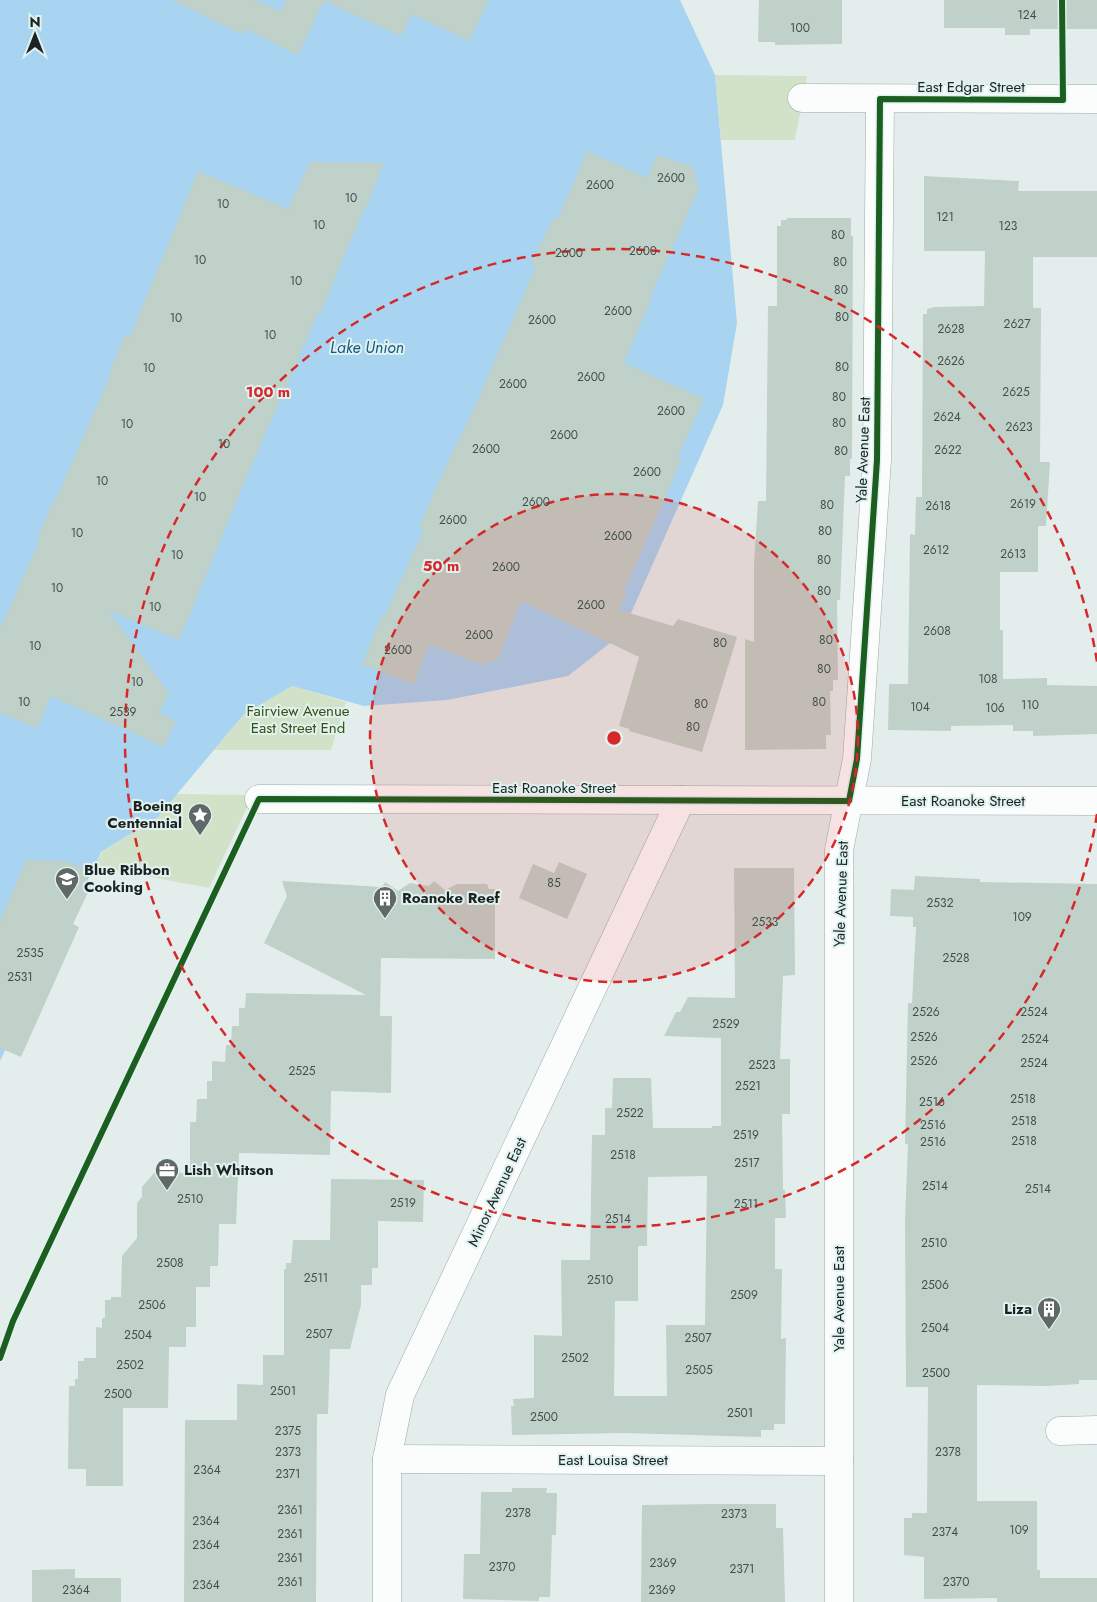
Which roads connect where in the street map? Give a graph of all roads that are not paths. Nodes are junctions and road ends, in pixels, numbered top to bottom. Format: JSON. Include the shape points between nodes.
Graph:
{"nodes":[{"id":1,"x":802,"y":98,"type":"dead end"},
{"id":2,"x":880,"y":99,"type":"junction"},
{"id":3,"x":1097,"y":99,"type":"edge"},
{"id":4,"x":259,"y":799,"type":"dead end"},
{"id":5,"x":681,"y":800,"type":"junction"},
{"id":6,"x":849,"y":801,"type":"junction"},
{"id":7,"x":1097,"y":801,"type":"edge"},
{"id":8,"x":1097,"y":1430,"type":"edge"},
{"id":9,"x":1060,"y":1431,"type":"dead end"},
{"id":10,"x":387,"y":1459,"type":"junction"},
{"id":11,"x":839,"y":1461,"type":"junction"},
{"id":12,"x":386,"y":1602,"type":"edge"},
{"id":13,"x":839,"y":1602,"type":"edge"}],
"edges":[{"from":1,"to":2,"type":"street","name":"East Edgar Street"},
{"from":2,"to":3,"type":"street","name":"East Edgar Street"},
{"from":2,"to":6,"type":"street","name":"Yale Avenue East","via":[[877,460],[857,759]]},
{"from":4,"to":5,"type":"street","name":"East Roanoke Street"},
{"from":5,"to":6,"type":"street","name":"East Roanoke Street"},
{"from":5,"to":10,"type":"street","name":"Minor Avenue East","via":[[400,1396]]},
{"from":6,"to":7,"type":"street","name":"East Roanoke Street"},
{"from":6,"to":11,"type":"street","name":"Yale Avenue East","via":[[839,850]]},
{"from":8,"to":9,"type":"street"},
{"from":10,"to":11,"type":"street","name":"East Louisa Street"},
{"from":10,"to":12,"type":"street","name":"Minor Avenue East"},
{"from":11,"to":13,"type":"street","name":"Yale Avenue East"}]}
